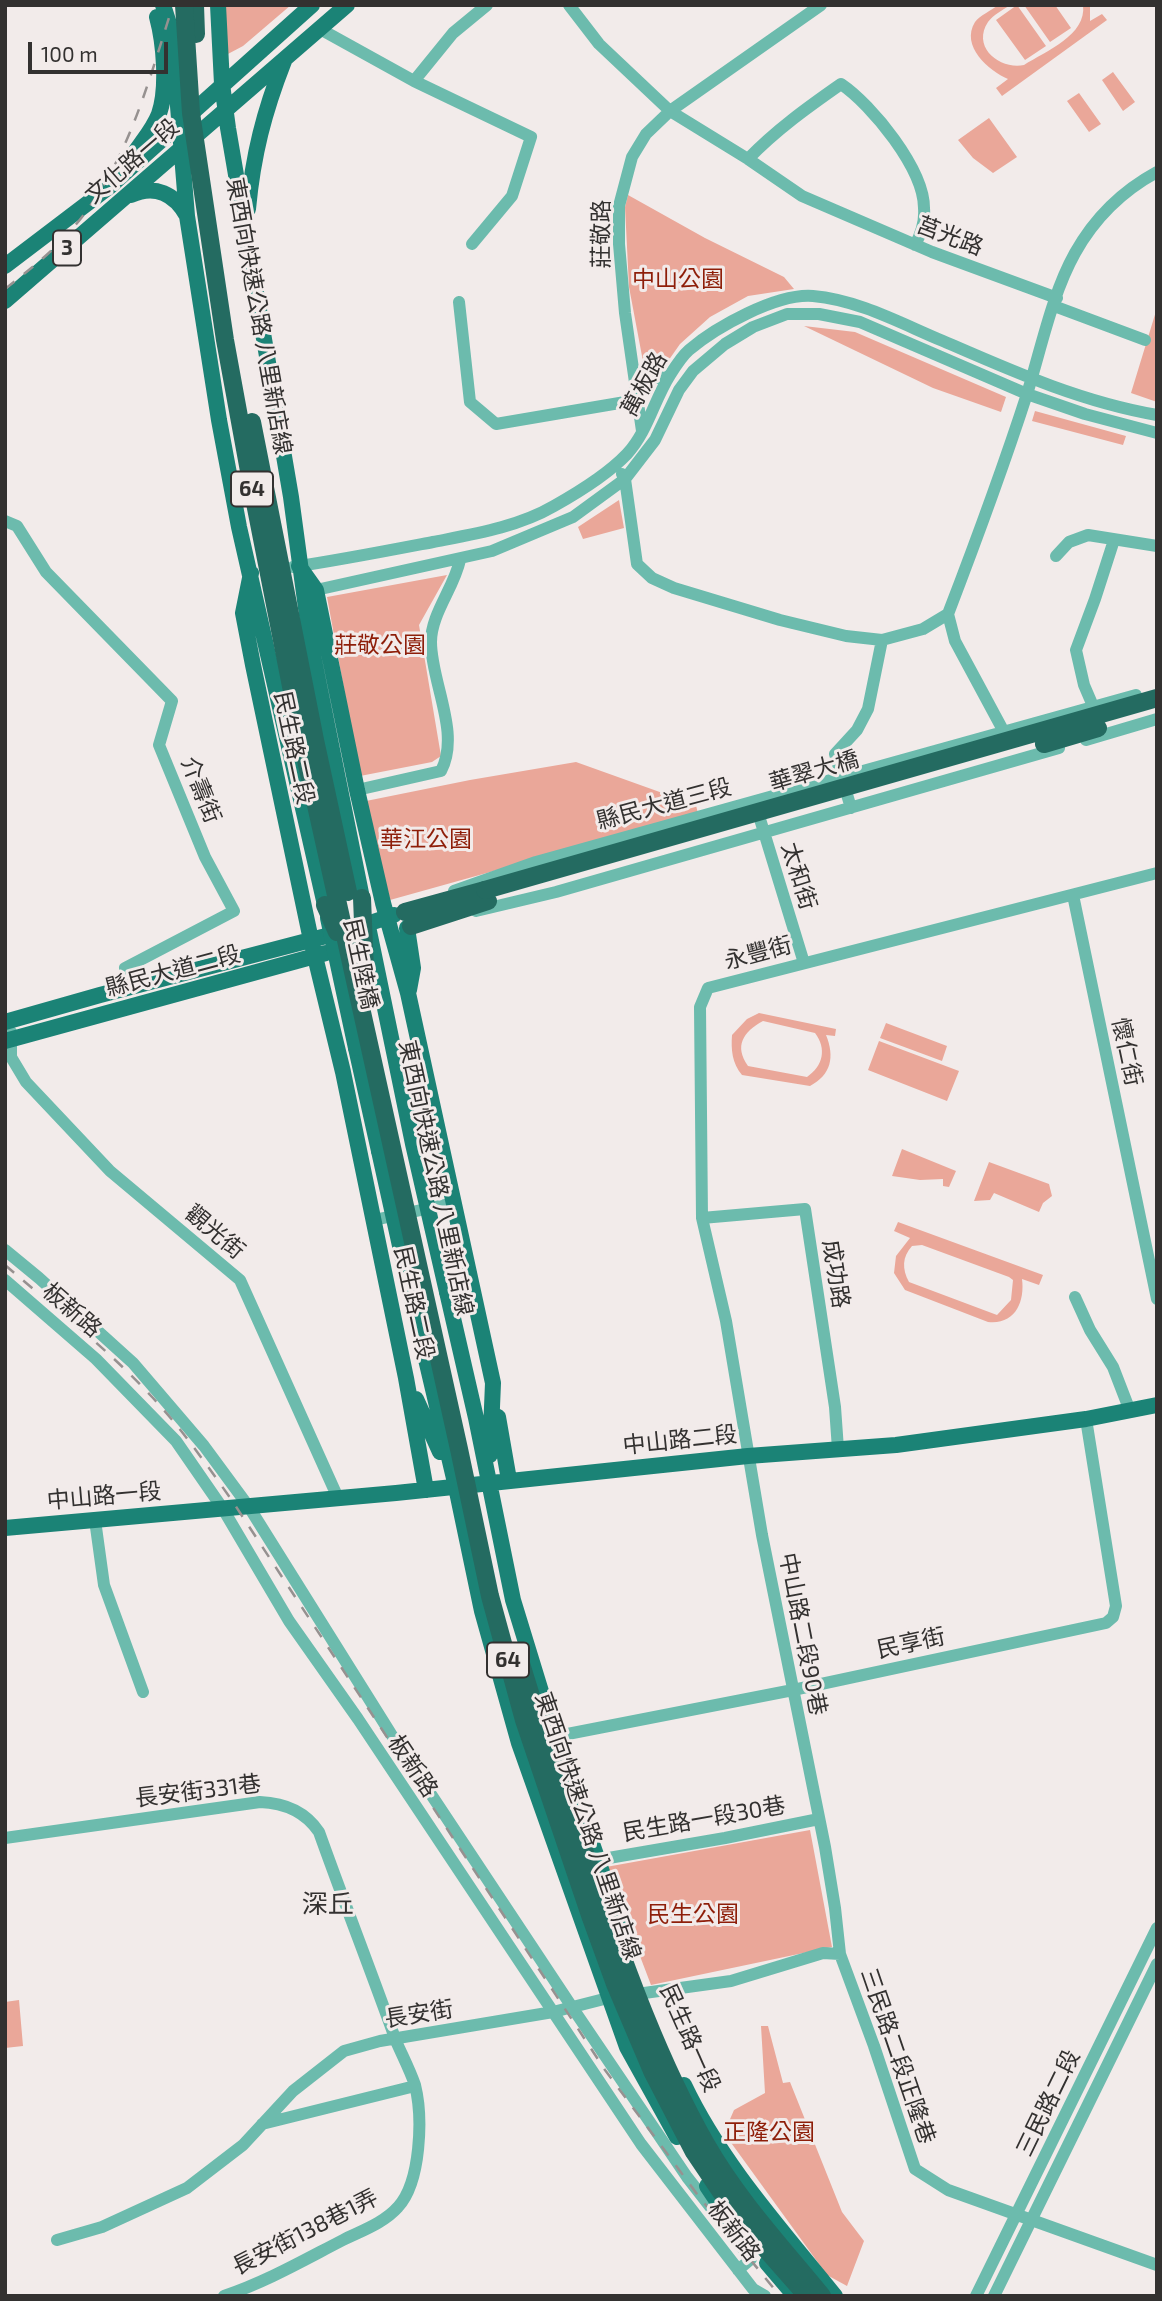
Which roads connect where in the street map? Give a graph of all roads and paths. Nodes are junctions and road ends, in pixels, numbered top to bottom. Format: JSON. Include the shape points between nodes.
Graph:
{"nodes":[{"id":1,"x":154,"y":5,"type":"edge"},
{"id":2,"x":163,"y":5,"type":"edge"},
{"id":3,"x":184,"y":5,"type":"edge"},
{"id":4,"x":195,"y":5,"type":"edge"},
{"id":5,"x":218,"y":5,"type":"edge"},
{"id":6,"x":312,"y":5,"type":"edge"},
{"id":7,"x":348,"y":5,"type":"edge"},
{"id":8,"x":487,"y":5,"type":"edge"},
{"id":9,"x":569,"y":5,"type":"edge"},
{"id":10,"x":821,"y":5,"type":"edge"},
{"id":11,"x":320,"y":29,"type":"junction"},
{"id":12,"x":285,"y":59,"type":"junction"},
{"id":13,"x":414,"y":81,"type":"junction"},
{"id":14,"x":222,"y":84,"type":"junction"},
{"id":15,"x":226,"y":111,"type":"junction"},
{"id":16,"x":670,"y":111,"type":"junction"},
{"id":17,"x":179,"y":124,"type":"junction"},
{"id":18,"x":183,"y":147,"type":"junction"},
{"id":19,"x":748,"y":159,"type":"junction"},
{"id":20,"x":1157,"y":172,"type":"edge"},
{"id":21,"x":122,"y":174,"type":"junction"},
{"id":22,"x":129,"y":196,"type":"junction"},
{"id":23,"x":187,"y":216,"type":"junction"},
{"id":24,"x":246,"y":232,"type":"junction"},
{"id":25,"x":472,"y":244,"type":"dead end"},
{"id":26,"x":915,"y":245,"type":"junction"},
{"id":27,"x":5,"y":266,"type":"edge"},
{"id":28,"x":6,"y":300,"type":"edge"},
{"id":29,"x":459,"y":302,"type":"dead end"},
{"id":30,"x":1056,"y":302,"type":"junction"},
{"id":31,"x":1145,"y":340,"type":"dead end"},
{"id":32,"x":634,"y":373,"type":"junction"},
{"id":33,"x":669,"y":376,"type":"junction"},
{"id":34,"x":1031,"y":379,"type":"junction"},
{"id":35,"x":1027,"y":394,"type":"junction"},
{"id":36,"x":637,"y":400,"type":"junction"},
{"id":37,"x":1157,"y":415,"type":"edge"},
{"id":38,"x":642,"y":430,"type":"junction"},
{"id":39,"x":1157,"y":433,"type":"edge"},
{"id":40,"x":615,"y":463,"type":"junction"},
{"id":41,"x":625,"y":479,"type":"junction"},
{"id":42,"x":291,"y":497,"type":"junction"},
{"id":43,"x":5,"y":521,"type":"edge"},
{"id":44,"x":239,"y":527,"type":"junction"},
{"id":45,"x":1114,"y":540,"type":"junction"},
{"id":46,"x":1157,"y":546,"type":"edge"},
{"id":47,"x":1056,"y":556,"type":"dead end"},
{"id":48,"x":460,"y":560,"type":"junction"},
{"id":49,"x":299,"y":566,"type":"junction"},
{"id":50,"x":251,"y":573,"type":"junction"},
{"id":51,"x":309,"y":591,"type":"junction"},
{"id":52,"x":948,"y":614,"type":"junction"},
{"id":53,"x":882,"y":640,"type":"junction"},
{"id":54,"x":1157,"y":690,"type":"edge"},
{"id":55,"x":1157,"y":698,"type":"edge"},
{"id":56,"x":1093,"y":706,"type":"junction"},
{"id":57,"x":1157,"y":711,"type":"edge"},
{"id":58,"x":1157,"y":719,"type":"edge"},
{"id":59,"x":1003,"y":732,"type":"junction"},
{"id":60,"x":841,"y":778,"type":"junction"},
{"id":61,"x":357,"y":790,"type":"junction"},
{"id":62,"x":755,"y":802,"type":"junction"},
{"id":63,"x":851,"y":808,"type":"junction"},
{"id":64,"x":764,"y":833,"type":"junction"},
{"id":65,"x":1157,"y":873,"type":"edge"},
{"id":66,"x":486,"y":895,"type":"junction"},
{"id":67,"x":1073,"y":895,"type":"junction"},
{"id":68,"x":362,"y":898,"type":"junction"},
{"id":69,"x":325,"y":905,"type":"junction"},
{"id":70,"x":387,"y":918,"type":"junction"},
{"id":71,"x":404,"y":925,"type":"junction"},
{"id":72,"x":351,"y":937,"type":"junction"},
{"id":73,"x":311,"y":940,"type":"junction"},
{"id":74,"x":315,"y":956,"type":"junction"},
{"id":75,"x":804,"y":963,"type":"junction"},
{"id":76,"x":359,"y":969,"type":"junction"},
{"id":77,"x":130,"y":987,"type":"junction"},
{"id":78,"x":7,"y":1021,"type":"edge"},
{"id":79,"x":8,"y":1040,"type":"edge"},
{"id":80,"x":454,"y":1203,"type":"junction"},
{"id":81,"x":702,"y":1218,"type":"junction"},
{"id":82,"x":374,"y":1220,"type":"junction"},
{"id":83,"x":5,"y":1250,"type":"edge"},
{"id":84,"x":1154,"y":1269,"type":"edge"},
{"id":85,"x":5,"y":1280,"type":"edge"},
{"id":86,"x":1075,"y":1297,"type":"dead end"},
{"id":87,"x":1157,"y":1299,"type":"edge"},
{"id":88,"x":406,"y":1378,"type":"junction"},
{"id":89,"x":493,"y":1383,"type":"junction"},
{"id":90,"x":1157,"y":1405,"type":"edge"},
{"id":91,"x":1130,"y":1411,"type":"junction"},
{"id":92,"x":1086,"y":1419,"type":"junction"},
{"id":93,"x":838,"y":1449,"type":"junction"},
{"id":94,"x":748,"y":1456,"type":"junction"},
{"id":95,"x":509,"y":1480,"type":"junction"},
{"id":96,"x":489,"y":1482,"type":"junction"},
{"id":97,"x":456,"y":1487,"type":"junction"},
{"id":98,"x":426,"y":1490,"type":"junction"},
{"id":99,"x":338,"y":1498,"type":"junction"},
{"id":100,"x":249,"y":1507,"type":"junction"},
{"id":101,"x":215,"y":1509,"type":"junction"},
{"id":102,"x":95,"y":1520,"type":"junction"},
{"id":103,"x":5,"y":1528,"type":"edge"},
{"id":104,"x":793,"y":1690,"type":"junction"},
{"id":105,"x":143,"y":1692,"type":"dead end"},
{"id":106,"x":555,"y":1737,"type":"junction"},
{"id":107,"x":519,"y":1743,"type":"junction"},
{"id":108,"x":819,"y":1819,"type":"junction"},
{"id":109,"x":5,"y":1838,"type":"edge"},
{"id":110,"x":597,"y":1860,"type":"junction"},
{"id":111,"x":1157,"y":1928,"type":"edge"},
{"id":112,"x":840,"y":1954,"type":"junction"},
{"id":113,"x":1157,"y":1964,"type":"edge"},
{"id":114,"x":644,"y":1992,"type":"junction"},
{"id":115,"x":608,"y":1998,"type":"junction"},
{"id":116,"x":572,"y":2007,"type":"junction"},
{"id":117,"x":553,"y":2012,"type":"junction"},
{"id":118,"x":396,"y":2039,"type":"junction"},
{"id":119,"x":415,"y":2086,"type":"junction"},
{"id":120,"x":261,"y":2124,"type":"junction"},
{"id":121,"x":723,"y":2151,"type":"junction"},
{"id":122,"x":692,"y":2173,"type":"junction"},
{"id":123,"x":672,"y":2186,"type":"junction"},
{"id":124,"x":1018,"y":2214,"type":"junction"},
{"id":125,"x":1032,"y":2220,"type":"junction"},
{"id":126,"x":756,"y":2238,"type":"junction"},
{"id":127,"x":57,"y":2240,"type":"dead end"},
{"id":128,"x":1157,"y":2265,"type":"edge"},
{"id":129,"x":738,"y":2270,"type":"junction"},
{"id":130,"x":223,"y":2296,"type":"edge"},
{"id":131,"x":765,"y":2296,"type":"edge"},
{"id":132,"x":795,"y":2296,"type":"edge"},
{"id":133,"x":807,"y":2296,"type":"edge"},
{"id":134,"x":822,"y":2296,"type":"edge"},
{"id":135,"x":835,"y":2296,"type":"edge"},
{"id":136,"x":976,"y":2296,"type":"edge"},
{"id":137,"x":994,"y":2296,"type":"edge"}],
"edges":[{"from":1,"to":21,"type":"main road","via":[[161,33],[162,98],[158,115]]},
{"from":2,"to":17,"type":"main road","name":"民生路二段","via":[[173,33]]},
{"from":3,"to":76,"type":"highway","name":"東西向快速公路 八里新店線","number":"64","bridge":true,"via":[[191,113],[225,340],[302,742]]},
{"from":4,"to":76,"type":"highway","name":"東西向快速公路 八里新店線","number":"64","bridge":true,"via":[[201,110],[237,341]]},
{"from":5,"to":14,"type":"main road"},
{"from":6,"to":14,"type":"main road","number":"3"},
{"from":7,"to":11,"type":"main road","number":"3"},
{"from":8,"to":13,"type":"street","via":[[453,33]]},
{"from":9,"to":16,"type":"street","name":"莒光路","via":[[599,44]]},
{"from":10,"to":16,"type":"street","name":"莊敬路"},
{"from":11,"to":12,"type":"main road","number":"3"},
{"from":11,"to":13,"type":"street"},
{"from":12,"to":15,"type":"main road","number":"3"},
{"from":12,"to":24,"type":"main road","via":[[257,142]]},
{"from":13,"to":25,"type":"street","via":[[531,137],[512,196]]},
{"from":14,"to":15,"type":"main road"},
{"from":14,"to":17,"type":"main road","name":"文化路一段","number":"3"},
{"from":15,"to":18,"type":"main road","name":"文化路一段","number":"3"},
{"from":15,"to":24,"type":"main road"},
{"from":16,"to":19,"type":"street","name":"莒光路"},
{"from":16,"to":32,"type":"street","name":"莊敬路","via":[[646,134],[632,157],[619,206]]},
{"from":17,"to":18,"type":"main road","name":"民生路二段"},
{"from":17,"to":21,"type":"main road","name":"文化路一段","number":"3"},
{"from":18,"to":22,"type":"main road","name":"文化路一段","number":"3"},
{"from":18,"to":23,"type":"main road","name":"民生路二段"},
{"from":19,"to":26,"type":"street","name":"莒光路","via":[[802,196]]},
{"from":19,"to":26,"type":"street","via":[[841,84],[870,110],[913,171],[925,208]]},
{"from":20,"to":30,"type":"street","via":[[1122,194],[1094,224],[1074,256]]},
{"from":21,"to":27,"type":"main road","name":"文化路一段","number":"3"},
{"from":22,"to":23,"type":"main road","via":[[139,191],[163,192],[173,197]]},
{"from":22,"to":28,"type":"main road","name":"文化路一段","number":"3"},
{"from":23,"to":44,"type":"main road","name":"民生路二段"},
{"from":24,"to":42,"type":"main road"},
{"from":26,"to":30,"type":"street","name":"莒光路"},
{"from":29,"to":36,"type":"street","via":[[470,402],[496,424]]},
{"from":30,"to":31,"type":"street","name":"莒光路"},
{"from":30,"to":34,"type":"street"},
{"from":32,"to":33,"type":"street"},
{"from":32,"to":36,"type":"street","name":"莊敬路"},
{"from":33,"to":34,"type":"street","name":"萬板路","via":[[687,352],[746,314],[811,296],[875,312]]},
{"from":33,"to":38,"type":"street","name":"萬板路"},
{"from":34,"to":35,"type":"street"},
{"from":34,"to":37,"type":"street","name":"萬板路","via":[[1122,409]]},
{"from":35,"to":39,"type":"street","name":"萬板路"},
{"from":35,"to":41,"type":"street","name":"萬板路","via":[[860,322],[787,314],[753,327],[693,371],[655,440]]},
{"from":35,"to":52,"type":"street"},
{"from":36,"to":38,"type":"street","name":"莊敬路"},
{"from":38,"to":40,"type":"street","name":"萬板路","via":[[628,453]]},
{"from":40,"to":41,"type":"street"},
{"from":40,"to":49,"type":"street","name":"萬板路","via":[[556,505],[516,523]]},
{"from":41,"to":48,"type":"street","name":"萬板路","via":[[573,517]]},
{"from":41,"to":53,"type":"street","via":[[637,564],[652,578],[780,620]]},
{"from":42,"to":44,"type":"main road","via":[[268,549],[258,549]]},
{"from":42,"to":49,"type":"main road"},
{"from":43,"to":77,"type":"street","name":"介壽街","via":[[17,527],[46,572],[172,701],[159,745],[205,857],[234,911],[125,968]]},
{"from":44,"to":50,"type":"main road","name":"民生路二段"},
{"from":45,"to":46,"type":"street"},
{"from":45,"to":47,"type":"street","via":[[1078,537]]},
{"from":45,"to":56,"type":"street","via":[[1076,650]]},
{"from":48,"to":51,"type":"street","name":"萬板路"},
{"from":48,"to":61,"type":"street","via":[[456,579],[441,603],[431,643],[447,759],[441,771]]},
{"from":49,"to":50,"type":"street","name":"萬板路"},
{"from":49,"to":51,"type":"main road"},
{"from":50,"to":69,"type":"main road","name":"民生陸橋"},
{"from":50,"to":73,"type":"main road","name":"民生路二段","via":[[243,613]]},
{"from":51,"to":61,"type":"main road"},
{"from":51,"to":68,"type":"main road","name":"民生陸橋","via":[[332,751]]},
{"from":52,"to":53,"type":"street","via":[[923,629]]},
{"from":52,"to":59,"type":"street","via":[[955,641]]},
{"from":53,"to":60,"type":"street","via":[[868,709],[857,730],[835,754]]},
{"from":54,"to":56,"type":"street","name":"縣民大道三段"},
{"from":55,"to":66,"type":"highway","name":"華翠大橋","bridge":true},
{"from":56,"to":59,"type":"street","name":"縣民大道三段"},
{"from":57,"to":66,"type":"highway","name":"華翠大橋","bridge":true},
{"from":58,"to":63,"type":"street","name":"縣民大道三段"},
{"from":59,"to":60,"type":"street","name":"縣民大道三段"},
{"from":60,"to":62,"type":"street","name":"縣民大道三段"},
{"from":60,"to":63,"type":"street"},
{"from":61,"to":70,"type":"main road"},
{"from":62,"to":64,"type":"street","name":"太和街"},
{"from":62,"to":71,"type":"street","name":"縣民大道三段","via":[[483,880]]},
{"from":63,"to":64,"type":"street","name":"縣民大道三段"},
{"from":64,"to":71,"type":"street","name":"縣民大道三段","via":[[556,892]]},
{"from":64,"to":75,"type":"street","name":"太和街"},
{"from":65,"to":67,"type":"street","name":"永豐街"},
{"from":66,"to":71,"type":"highway"},
{"from":67,"to":75,"type":"street","name":"永豐街"},
{"from":67,"to":84,"type":"street","name":"懷仁街"},
{"from":68,"to":76,"type":"highway","bridge":true},
{"from":68,"to":96,"type":"main road","name":"民生陸橋","bridge":true},
{"from":69,"to":76,"type":"highway","bridge":true},
{"from":69,"to":97,"type":"main road","name":"民生陸橋","bridge":true},
{"from":70,"to":71,"type":"main road","name":"縣民大道三段"},
{"from":70,"to":72,"type":"main road","name":"縣民大道三段"},
{"from":71,"to":72,"type":"main road","name":"縣民大道三段"},
{"from":71,"to":80,"type":"main road","via":[[408,993]]},
{"from":72,"to":73,"type":"main road","name":"縣民大道二段"},
{"from":72,"to":74,"type":"main road","name":"縣民大道二段"},
{"from":73,"to":74,"type":"main road","name":"民生路二段"},
{"from":73,"to":77,"type":"main road","name":"縣民大道二段"},
{"from":74,"to":79,"type":"main road","name":"縣民大道二段"},
{"from":74,"to":82,"type":"main road","name":"民生路二段"},
{"from":75,"to":81,"type":"street","name":"永豐街","via":[[708,988],[704,994],[700,1007]]},
{"from":76,"to":126,"type":"highway","name":"東西向快速公路 八里新店線","number":"64","bridge":true,"via":[[489,1595],[524,1720],[611,1973],[652,2071],[694,2152]]},
{"from":76,"to":134,"type":"highway","name":"東西向快速公路 八里新店線","number":"64","bridge":true,"via":[[471,1446],[499,1589],[537,1716],[629,1978],[670,2077],[731,2182]]},
{"from":77,"to":78,"type":"main road","name":"縣民大道二段"},
{"from":78,"to":79,"type":"street","name":"觀光街"},
{"from":79,"to":99,"type":"street","name":"觀光街","via":[[11,1056],[26,1082],[101,1161],[240,1280]]},
{"from":80,"to":82,"type":"street"},
{"from":80,"to":89,"type":"main road"},
{"from":81,"to":93,"type":"street","name":"成功路","via":[[805,1209]]},
{"from":81,"to":94,"type":"street","name":"永豐街","via":[[726,1321]]},
{"from":82,"to":88,"type":"main road","name":"民生路二段"},
{"from":83,"to":100,"type":"street","name":"板新路","via":[[133,1363]]},
{"from":84,"to":87,"type":"street","name":"懷仁街"},
{"from":85,"to":101,"type":"street","name":"板新路","via":[[96,1359],[176,1441]]},
{"from":86,"to":91,"type":"street","via":[[1113,1367]]},
{"from":88,"to":97,"type":"main road","name":"民生路二段"},
{"from":88,"to":98,"type":"main road","name":"民生路二段"},
{"from":89,"to":95,"type":"main road"},
{"from":89,"to":96,"type":"main road"},
{"from":90,"to":91,"type":"main road","name":"中山路二段"},
{"from":91,"to":92,"type":"main road","name":"中山路二段"},
{"from":92,"to":93,"type":"main road","name":"中山路二段"},
{"from":92,"to":104,"type":"street","name":"民享街","via":[[1116,1606],[1106,1623]]},
{"from":93,"to":94,"type":"main road","name":"中山路二段"},
{"from":94,"to":95,"type":"main road","name":"中山路二段"},
{"from":94,"to":104,"type":"street","name":"中山路二段90巷"},
{"from":95,"to":96,"type":"main road","name":"中山路二段"},
{"from":96,"to":97,"type":"main road","name":"中山路二段"},
{"from":96,"to":106,"type":"main road","name":"民生路一段","via":[[513,1600]]},
{"from":97,"to":98,"type":"main road","name":"中山路二段"},
{"from":97,"to":107,"type":"main road","via":[[482,1611]]},
{"from":98,"to":99,"type":"main road","name":"中山路二段"},
{"from":99,"to":100,"type":"main road","name":"中山路二段"},
{"from":100,"to":101,"type":"main road","name":"中山路二段"},
{"from":100,"to":116,"type":"street","name":"板新路","via":[[391,1734]]},
{"from":101,"to":102,"type":"main road","name":"中山路一段"},
{"from":101,"to":117,"type":"street","name":"板新路"},
{"from":102,"to":103,"type":"main road","name":"中山路一段"},
{"from":102,"to":105,"type":"street","via":[[104,1586]]},
{"from":104,"to":106,"type":"street","name":"民享街"},
{"from":104,"to":108,"type":"street","name":"中山路二段90巷"},
{"from":106,"to":107,"type":"street","name":"民享街"},
{"from":106,"to":110,"type":"main road","name":"民生路一段"},
{"from":107,"to":115,"type":"main road"},
{"from":108,"to":110,"type":"street","name":"民生路一段30巷"},
{"from":108,"to":112,"type":"street","name":"三民路二段正隆巷"},
{"from":109,"to":118,"type":"street","name":"長安街331巷","via":[[260,1802],[296,1810],[319,1832]]},
{"from":110,"to":114,"type":"main road","name":"民生路一段"},
{"from":111,"to":124,"type":"street","name":"三民路二段"},
{"from":112,"to":114,"type":"street","name":"三民路二段正隆巷","via":[[823,1954],[731,1981]]},
{"from":112,"to":124,"type":"street","name":"三民路二段正隆巷","via":[[915,2169],[948,2190]]},
{"from":113,"to":125,"type":"street","name":"三民路二段"},
{"from":114,"to":115,"type":"street","name":"三民路二段正隆巷"},
{"from":114,"to":121,"type":"main road","name":"民生路一段","via":[[687,2092]]},
{"from":115,"to":116,"type":"street","name":"長安街"},
{"from":115,"to":122,"type":"main road","via":[[627,2047]]},
{"from":116,"to":117,"type":"street","name":"長安街"},
{"from":116,"to":122,"type":"street","name":"板新路"},
{"from":117,"to":118,"type":"street","name":"長安街"},
{"from":117,"to":123,"type":"street","name":"板新路"},
{"from":118,"to":119,"type":"street","name":"長安街138巷1弄"},
{"from":118,"to":120,"type":"street","name":"長安街","via":[[344,2051],[293,2091]]},
{"from":119,"to":120,"type":"street"},
{"from":119,"to":130,"type":"street","name":"長安街138巷1弄","via":[[418,2153],[412,2182],[398,2207],[295,2267]]},
{"from":120,"to":127,"type":"street","name":"長安街","via":[[243,2145],[187,2188],[102,2227]]},
{"from":121,"to":122,"type":"street"},
{"from":121,"to":135,"type":"main road","name":"民生路一段"},
{"from":122,"to":123,"type":"street"},
{"from":122,"to":129,"type":"street","name":"板新路","via":[[751,2259]]},
{"from":122,"to":132,"type":"main road"},
{"from":123,"to":129,"type":"street","name":"板新路"},
{"from":124,"to":125,"type":"street","name":"三民路二段正隆巷"},
{"from":124,"to":136,"type":"street","name":"三民路二段"},
{"from":125,"to":128,"type":"street","name":"三民路二段正隆巷"},
{"from":125,"to":137,"type":"street","name":"三民路二段"},
{"from":126,"to":132,"type":"highway","bridge":true},
{"from":126,"to":133,"type":"highway","name":"東西向快速公路 八里新店線","number":"64","bridge":true},
{"from":129,"to":131,"type":"street","name":"板新路"}]}
